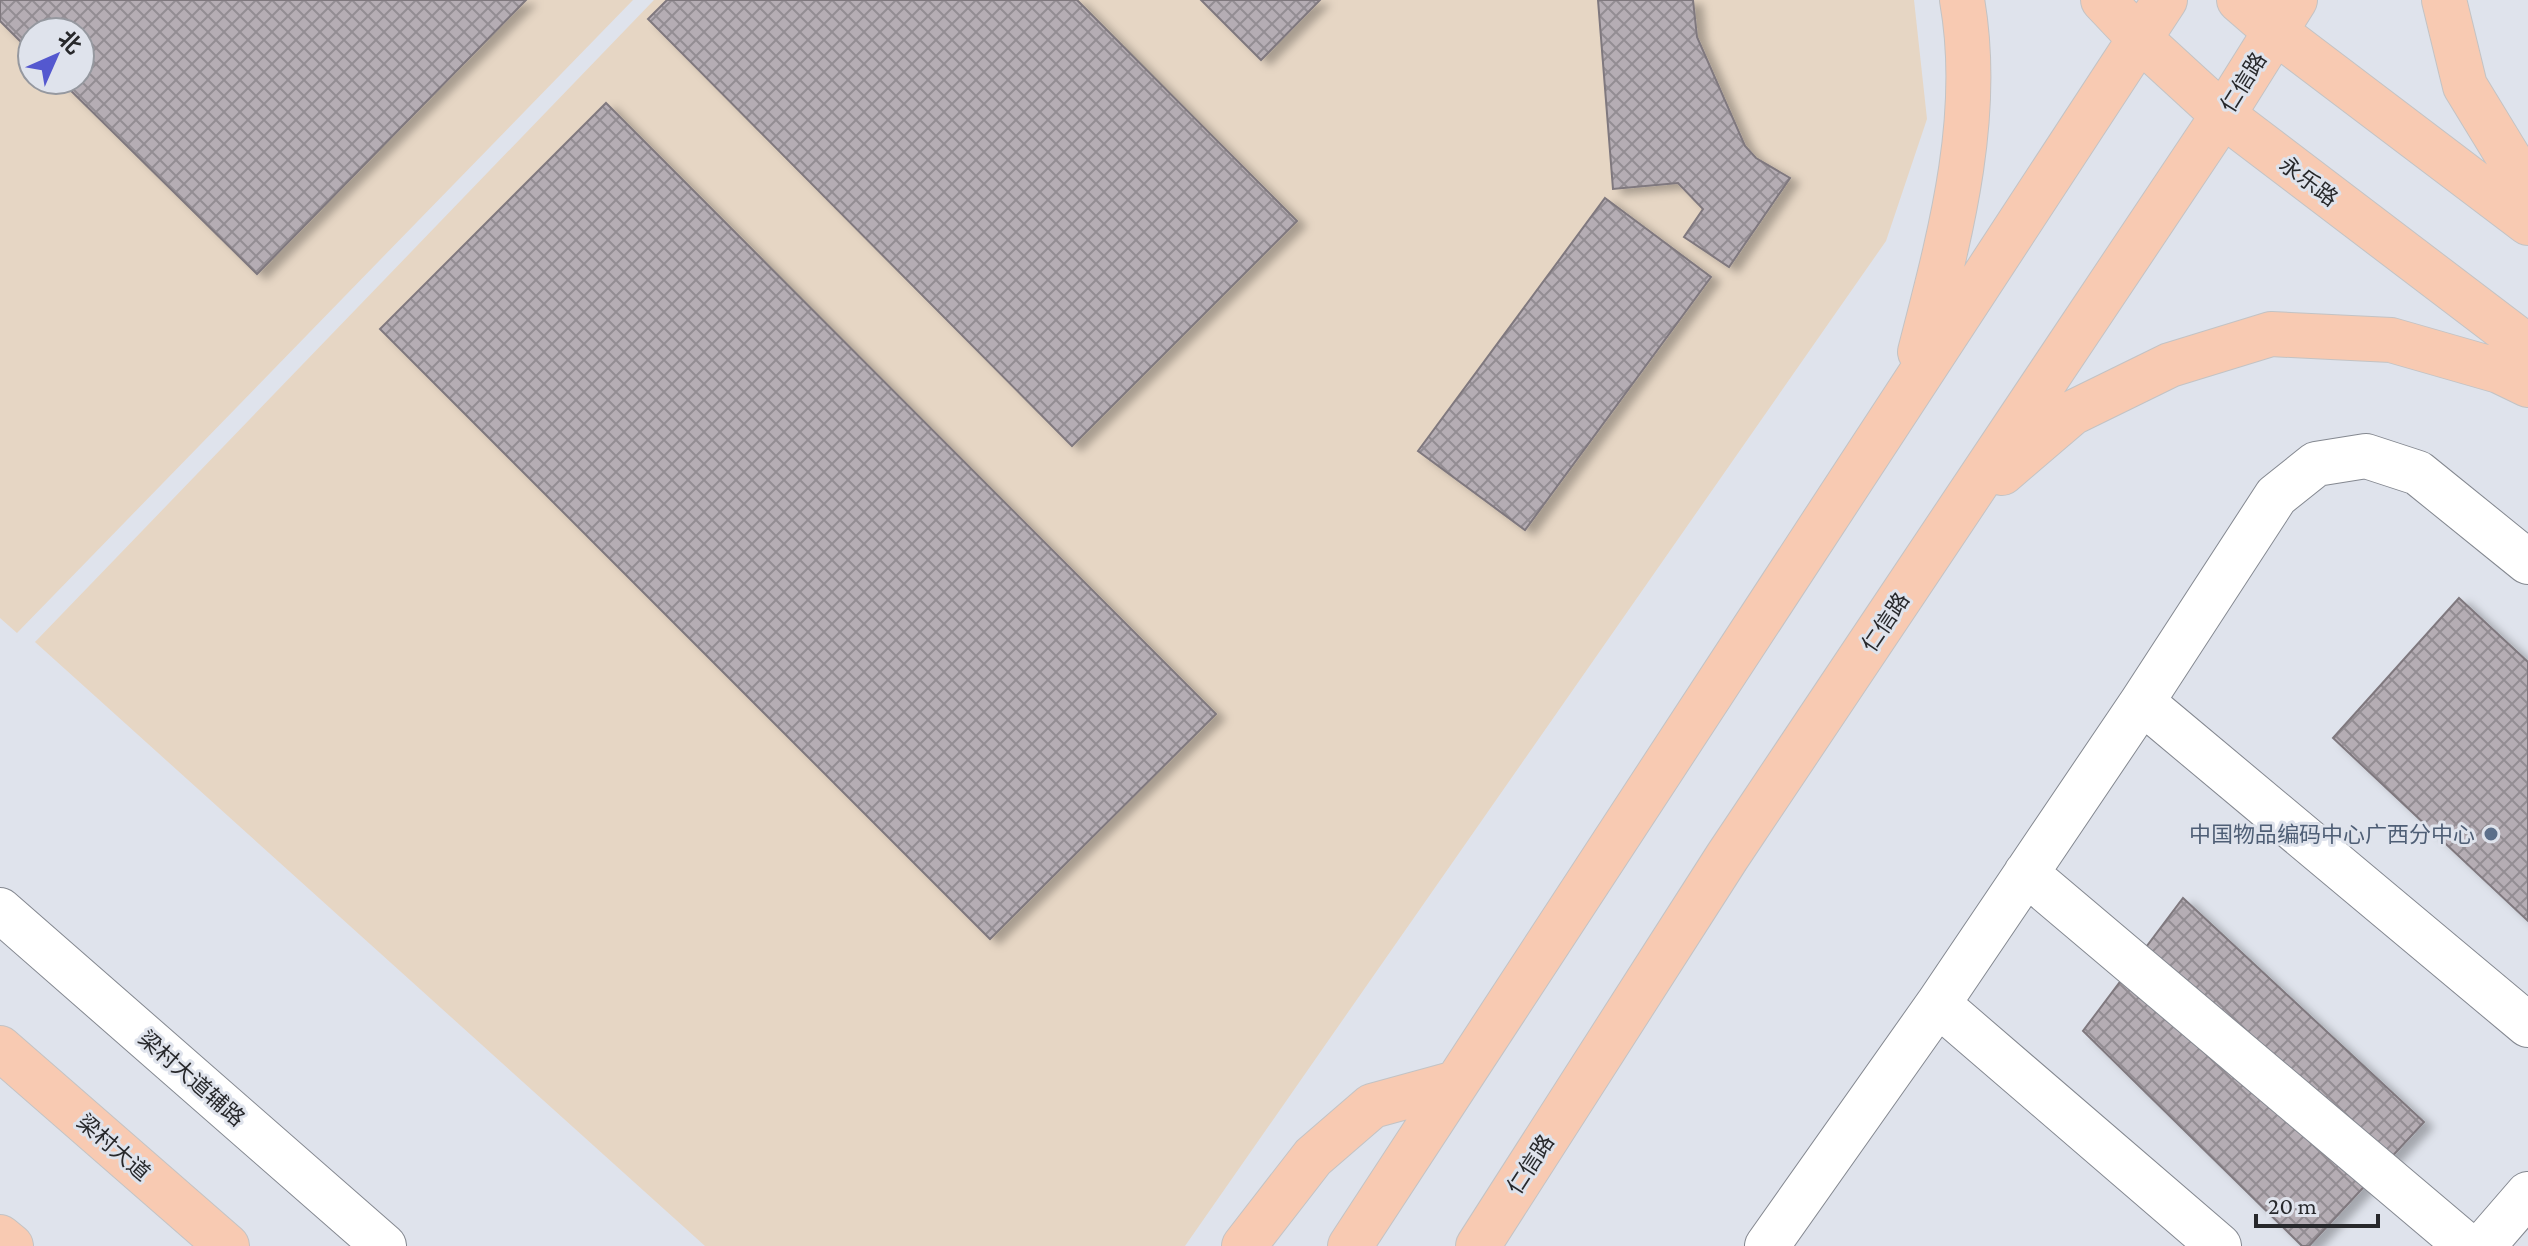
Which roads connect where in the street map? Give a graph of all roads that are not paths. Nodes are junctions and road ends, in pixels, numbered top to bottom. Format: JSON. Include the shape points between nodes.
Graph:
{"nodes":[{"id":1,"x":1962,"y":0,"type":"edge"},
{"id":2,"x":2103,"y":0,"type":"edge"},
{"id":3,"x":2165,"y":0,"type":"edge"},
{"id":4,"x":2239,"y":0,"type":"edge"},
{"id":5,"x":2444,"y":0,"type":"edge"},
{"id":6,"x":2285,"y":16,"type":"edge"},
{"id":7,"x":2139,"y":38,"type":"junction"},
{"id":8,"x":2223,"y":115,"type":"junction"},
{"id":9,"x":2528,"y":181,"type":"edge"},
{"id":10,"x":2528,"y":223,"type":"edge"},
{"id":11,"x":2528,"y":347,"type":"edge"},
{"id":12,"x":2528,"y":385,"type":"edge"},
{"id":13,"x":1912,"y":386,"type":"junction"},
{"id":14,"x":1961,"y":508,"type":"junction"},
{"id":15,"x":2528,"y":562,"type":"edge"},
{"id":16,"x":2142,"y":702,"type":"junction"},
{"id":17,"x":2026,"y":873,"type":"junction"},
{"id":18,"x":0,"y":910,"type":"edge"},
{"id":19,"x":1904,"y":975,"type":"dead end"},
{"id":20,"x":1938,"y":1004,"type":"junction"},
{"id":21,"x":2528,"y":1025,"type":"edge"},
{"id":22,"x":0,"y":1048,"type":"edge"},
{"id":23,"x":1456,"y":1083,"type":"junction"},
{"id":24,"x":2528,"y":1194,"type":"edge"},
{"id":25,"x":0,"y":1237,"type":"edge"},
{"id":26,"x":2190,"y":1237,"type":"edge"},
{"id":27,"x":11,"y":1246,"type":"edge"},
{"id":28,"x":227,"y":1246,"type":"edge"},
{"id":29,"x":384,"y":1246,"type":"edge"},
{"id":30,"x":1244,"y":1246,"type":"edge"},
{"id":31,"x":1350,"y":1246,"type":"edge"},
{"id":32,"x":1478,"y":1246,"type":"edge"},
{"id":33,"x":1767,"y":1246,"type":"edge"},
{"id":34,"x":2467,"y":1246,"type":"edge"},
{"id":35,"x":2483,"y":1246,"type":"edge"}],
"edges":[{"from":1,"to":13,"type":"main road","via":[[1970,105],[1949,239]]},
{"from":2,"to":7,"type":"main road","name":"永乐路"},
{"from":3,"to":7,"type":"main road"},
{"from":4,"to":6,"type":"main road"},
{"from":5,"to":9,"type":"main road","via":[[2465,86]]},
{"from":6,"to":8,"type":"main road","name":"仁信路"},
{"from":6,"to":10,"type":"main road"},
{"from":7,"to":8,"type":"main road","name":"永乐路"},
{"from":7,"to":13,"type":"main road"},
{"from":8,"to":11,"type":"main road","name":"永乐路"},
{"from":8,"to":14,"type":"main road","name":"仁信路"},
{"from":12,"to":14,"type":"main road","via":[[2499,371],[2391,340],[2271,334],[2170,365],[2072,413]]},
{"from":13,"to":23,"type":"main road"},
{"from":14,"to":32,"type":"main road","name":"仁信路","via":[[1760,854]]},
{"from":15,"to":16,"type":"street","via":[[2418,473],[2366,456],[2316,464],[2276,496]]},
{"from":16,"to":17,"type":"street"},
{"from":16,"to":21,"type":"street"},
{"from":17,"to":20,"type":"street"},
{"from":17,"to":34,"type":"street"},
{"from":18,"to":29,"type":"street","name":"梁村大道辅路"},
{"from":19,"to":20,"type":"street"},
{"from":20,"to":26,"type":"street"},
{"from":20,"to":33,"type":"street"},
{"from":22,"to":28,"type":"main road","name":"梁村大道"},
{"from":23,"to":30,"type":"main road","via":[[1372,1106],[1313,1157]]},
{"from":23,"to":31,"type":"main road"},
{"from":24,"to":35,"type":"street"},
{"from":25,"to":27,"type":"main road"}]}
